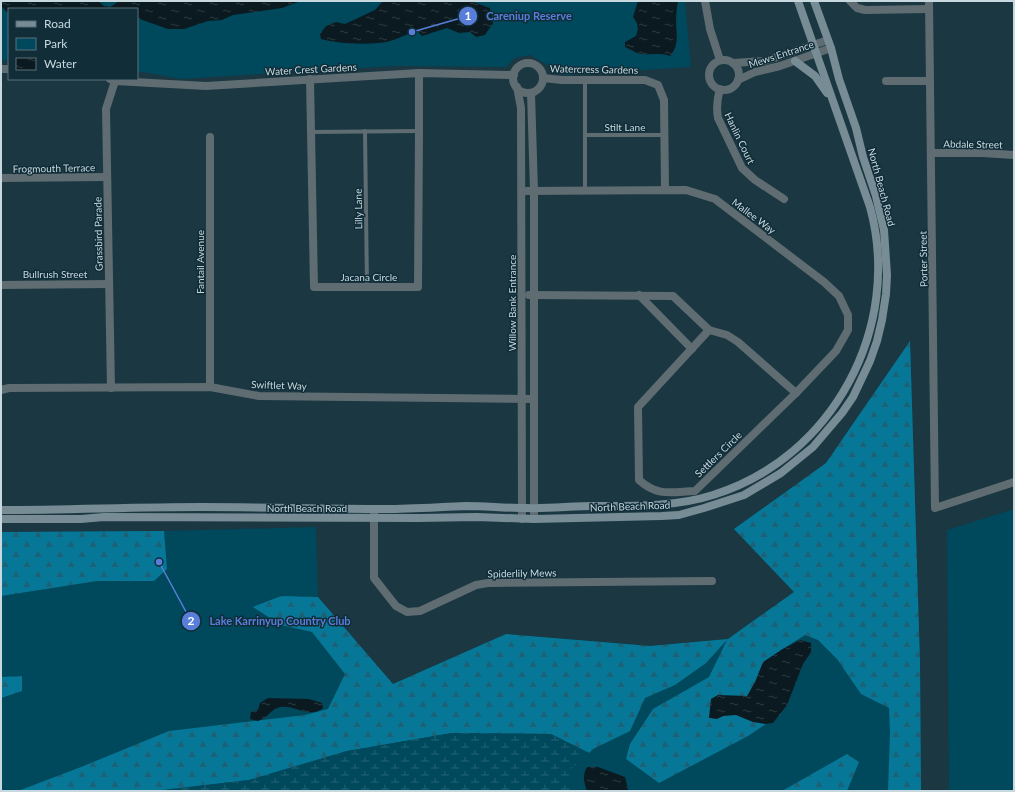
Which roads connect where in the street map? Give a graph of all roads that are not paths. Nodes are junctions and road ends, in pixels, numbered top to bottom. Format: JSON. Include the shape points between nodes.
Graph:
{"nodes":[{"id":1,"x":705,"y":1,"type":"edge"},
{"id":2,"x":798,"y":1,"type":"edge"},
{"id":3,"x":814,"y":1,"type":"edge"},
{"id":4,"x":850,"y":1,"type":"edge"},
{"id":5,"x":929,"y":5,"type":"edge"},
{"id":6,"x":828,"y":40,"type":"junction"},
{"id":7,"x":813,"y":45,"type":"junction"},
{"id":8,"x":831,"y":48,"type":"junction"},
{"id":9,"x":816,"y":54,"type":"junction"},
{"id":10,"x":720,"y":60,"type":"junction"},
{"id":11,"x":795,"y":61,"type":"junction"},
{"id":12,"x":733,"y":63,"type":"junction"},
{"id":13,"x":419,"y":73,"type":"junction"},
{"id":14,"x":514,"y":76,"type":"junction"},
{"id":15,"x":543,"y":78,"type":"junction"},
{"id":16,"x":310,"y":79,"type":"junction"},
{"id":17,"x":113,"y":80,"type":"edge"},
{"id":18,"x":738,"y":80,"type":"junction"},
{"id":19,"x":585,"y":81,"type":"junction"},
{"id":20,"x":886,"y":81,"type":"dead end"},
{"id":21,"x":930,"y":81,"type":"junction"},
{"id":22,"x":517,"y":87,"type":"junction"},
{"id":23,"x":720,"y":90,"type":"junction"},
{"id":24,"x":531,"y":92,"type":"junction"},
{"id":25,"x":832,"y":100,"type":"junction"},
{"id":26,"x":420,"y":130,"type":"junction"},
{"id":27,"x":365,"y":131,"type":"junction"},
{"id":28,"x":311,"y":132,"type":"junction"},
{"id":29,"x":585,"y":135,"type":"junction"},
{"id":30,"x":664,"y":135,"type":"junction"},
{"id":31,"x":210,"y":138,"type":"dead end"},
{"id":32,"x":932,"y":153,"type":"junction"},
{"id":33,"x":1014,"y":155,"type":"edge"},
{"id":34,"x":106,"y":177,"type":"junction"},
{"id":35,"x":1,"y":178,"type":"edge"},
{"id":36,"x":665,"y":189,"type":"junction"},
{"id":37,"x":522,"y":190,"type":"junction"},
{"id":38,"x":534,"y":190,"type":"junction"},
{"id":39,"x":585,"y":190,"type":"junction"},
{"id":40,"x":784,"y":199,"type":"dead end"},
{"id":41,"x":109,"y":284,"type":"junction"},
{"id":42,"x":1,"y":285,"type":"edge"},
{"id":43,"x":367,"y":287,"type":"junction"},
{"id":44,"x":522,"y":294,"type":"junction"},
{"id":45,"x":533,"y":295,"type":"junction"},
{"id":46,"x":639,"y":295,"type":"junction"},
{"id":47,"x":709,"y":330,"type":"junction"},
{"id":48,"x":692,"y":349,"type":"junction"},
{"id":49,"x":210,"y":387,"type":"junction"},
{"id":50,"x":110,"y":388,"type":"junction"},
{"id":51,"x":1,"y":390,"type":"edge"},
{"id":52,"x":796,"y":393,"type":"junction"},
{"id":53,"x":522,"y":398,"type":"junction"},
{"id":54,"x":533,"y":399,"type":"junction"},
{"id":55,"x":1014,"y":482,"type":"edge"},
{"id":56,"x":522,"y":508,"type":"junction"},
{"id":57,"x":534,"y":508,"type":"junction"},
{"id":58,"x":374,"y":509,"type":"junction"},
{"id":59,"x":1,"y":510,"type":"edge"},
{"id":60,"x":374,"y":518,"type":"junction"},
{"id":61,"x":522,"y":519,"type":"junction"},
{"id":62,"x":534,"y":519,"type":"junction"},
{"id":63,"x":1,"y":520,"type":"edge"},
{"id":64,"x":712,"y":581,"type":"dead end"}],
"edges":[{"from":1,"to":10,"type":"street","via":[[710,30]]},
{"from":2,"to":7,"type":"main road","name":"North Beach Road"},
{"from":3,"to":6,"type":"main road","name":"North Beach Road"},
{"from":4,"to":5,"type":"street","name":"Porter Street","via":[[857,8],[865,10]]},
{"from":5,"to":21,"type":"street","name":"Porter Street"},
{"from":6,"to":7,"type":"street","name":"Mews Entrance"},
{"from":6,"to":8,"type":"main road","name":"North Beach Road"},
{"from":7,"to":9,"type":"main road","name":"North Beach Road"},
{"from":7,"to":12,"type":"street","name":"Mews Entrance","via":[[765,61]]},
{"from":8,"to":9,"type":"street","name":"Mews Entrance"},
{"from":8,"to":62,"type":"main road","name":"North Beach Road","via":[[876,196],[886,250],[886,294],[877,341],[849,402],[813,447],[781,473],[744,495],[680,514]]},
{"from":9,"to":11,"type":"street","name":"Mews Entrance"},
{"from":9,"to":25,"type":"main road","name":"North Beach Road"},
{"from":10,"to":12,"type":"street"},
{"from":10,"to":23,"type":"street","via":[[712,66],[709,75],[712,84]]},
{"from":11,"to":18,"type":"street","name":"Mews Entrance","via":[[755,72]]},
{"from":11,"to":25,"type":"main road","via":[[815,76]]},
{"from":12,"to":18,"type":"street","via":[[738,71]]},
{"from":13,"to":14,"type":"street","name":"Water Crest Gardens"},
{"from":13,"to":16,"type":"street","name":"Water Crest Gardens"},
{"from":13,"to":26,"type":"street","name":"Jacana Circle"},
{"from":14,"to":15,"type":"street","via":[[518,67],[527,63],[536,65],[543,73]]},
{"from":14,"to":22,"type":"street"},
{"from":15,"to":19,"type":"street","name":"Watercress Gardens"},
{"from":15,"to":24,"type":"street","via":[[540,87]]},
{"from":16,"to":17,"type":"street","name":"Water Crest Gardens","via":[[206,86]]},
{"from":16,"to":28,"type":"street","name":"Jacana Circle"},
{"from":17,"to":34,"type":"street","name":"Grassbird Parade","via":[[106,109]]},
{"from":18,"to":23,"type":"street","via":[[729,89]]},
{"from":19,"to":29,"type":"lane"},
{"from":19,"to":30,"type":"street","name":"Watercress Gardens","via":[[645,80],[658,86],[664,100]]},
{"from":20,"to":21,"type":"street"},
{"from":21,"to":32,"type":"street","name":"Porter Street"},
{"from":22,"to":24,"type":"street"},
{"from":22,"to":37,"type":"street","name":"Willow Bank Entrance","via":[[521,108]]},
{"from":23,"to":40,"type":"street","name":"Hanlin Court","via":[[717,100],[718,118],[742,168]]},
{"from":24,"to":38,"type":"street"},
{"from":25,"to":57,"type":"main road","name":"North Beach Road","via":[[873,218],[877,241],[878,279],[875,308],[864,350],[832,410],[803,442],[781,460],[742,483],[714,495],[645,506]]},
{"from":26,"to":27,"type":"lane"},
{"from":26,"to":43,"type":"street","name":"Jacana Circle","via":[[418,287]]},
{"from":27,"to":28,"type":"lane"},
{"from":27,"to":43,"type":"lane","name":"Lilly Lane"},
{"from":28,"to":43,"type":"street","name":"Jacana Circle","via":[[314,287]]},
{"from":29,"to":30,"type":"lane","name":"Stilt Lane"},
{"from":29,"to":39,"type":"lane"},
{"from":30,"to":36,"type":"street","name":"Watercress Gardens"},
{"from":31,"to":49,"type":"street","name":"Fantail Avenue"},
{"from":32,"to":33,"type":"street","name":"Abdale Street"},
{"from":32,"to":55,"type":"street","name":"Porter Street","via":[[935,508]]},
{"from":34,"to":35,"type":"street","name":"Frogmouth Terrace"},
{"from":34,"to":41,"type":"street","name":"Grassbird Parade"},
{"from":36,"to":39,"type":"street","name":"Mallee Way"},
{"from":36,"to":52,"type":"street","name":"Mallee Way","via":[[686,190],[715,199],[839,296],[848,315],[848,330],[836,351]]},
{"from":37,"to":38,"type":"street","name":"Mallee Way"},
{"from":37,"to":44,"type":"street","name":"Willow Bank Entrance"},
{"from":38,"to":39,"type":"street","name":"Mallee Way"},
{"from":38,"to":45,"type":"street"},
{"from":41,"to":42,"type":"street","name":"Bullrush Street"},
{"from":41,"to":50,"type":"street","name":"Grassbird Parade"},
{"from":44,"to":45,"type":"street"},
{"from":44,"to":53,"type":"street","name":"Willow Bank Entrance"},
{"from":45,"to":46,"type":"street"},
{"from":45,"to":54,"type":"street"},
{"from":46,"to":47,"type":"street","via":[[673,296]]},
{"from":46,"to":48,"type":"street"},
{"from":47,"to":48,"type":"street","name":"Settlers Circle"},
{"from":47,"to":52,"type":"street","via":[[728,335],[738,342]]},
{"from":48,"to":52,"type":"street","name":"Settlers Circle","via":[[638,407],[639,480],[647,488],[658,492],[694,491]]},
{"from":49,"to":50,"type":"street","name":"Swiftlet Way"},
{"from":49,"to":53,"type":"street","name":"Swiftlet Way","via":[[259,396]]},
{"from":50,"to":51,"type":"street","name":"Swiftlet Way"},
{"from":53,"to":54,"type":"street","name":"Swiftlet Way"},
{"from":53,"to":56,"type":"street","name":"Willow Bank Entrance"},
{"from":54,"to":57,"type":"street"},
{"from":56,"to":57,"type":"main road","name":"North Beach Road"},
{"from":56,"to":58,"type":"main road","name":"North Beach Road","via":[[468,506]]},
{"from":56,"to":61,"type":"street","name":"Willow Bank Entrance"},
{"from":57,"to":62,"type":"street"},
{"from":58,"to":59,"type":"main road","name":"North Beach Road","via":[[197,507]]},
{"from":58,"to":60,"type":"street","name":"Spiderlily Mews"},
{"from":60,"to":61,"type":"main road","name":"North Beach Road"},
{"from":60,"to":63,"type":"main road","name":"North Beach Road","via":[[104,517]]},
{"from":60,"to":64,"type":"street","name":"Spiderlily Mews","via":[[374,578],[396,606],[407,612],[420,611],[476,585],[488,583]]},
{"from":61,"to":62,"type":"main road","name":"North Beach Road"}]}
